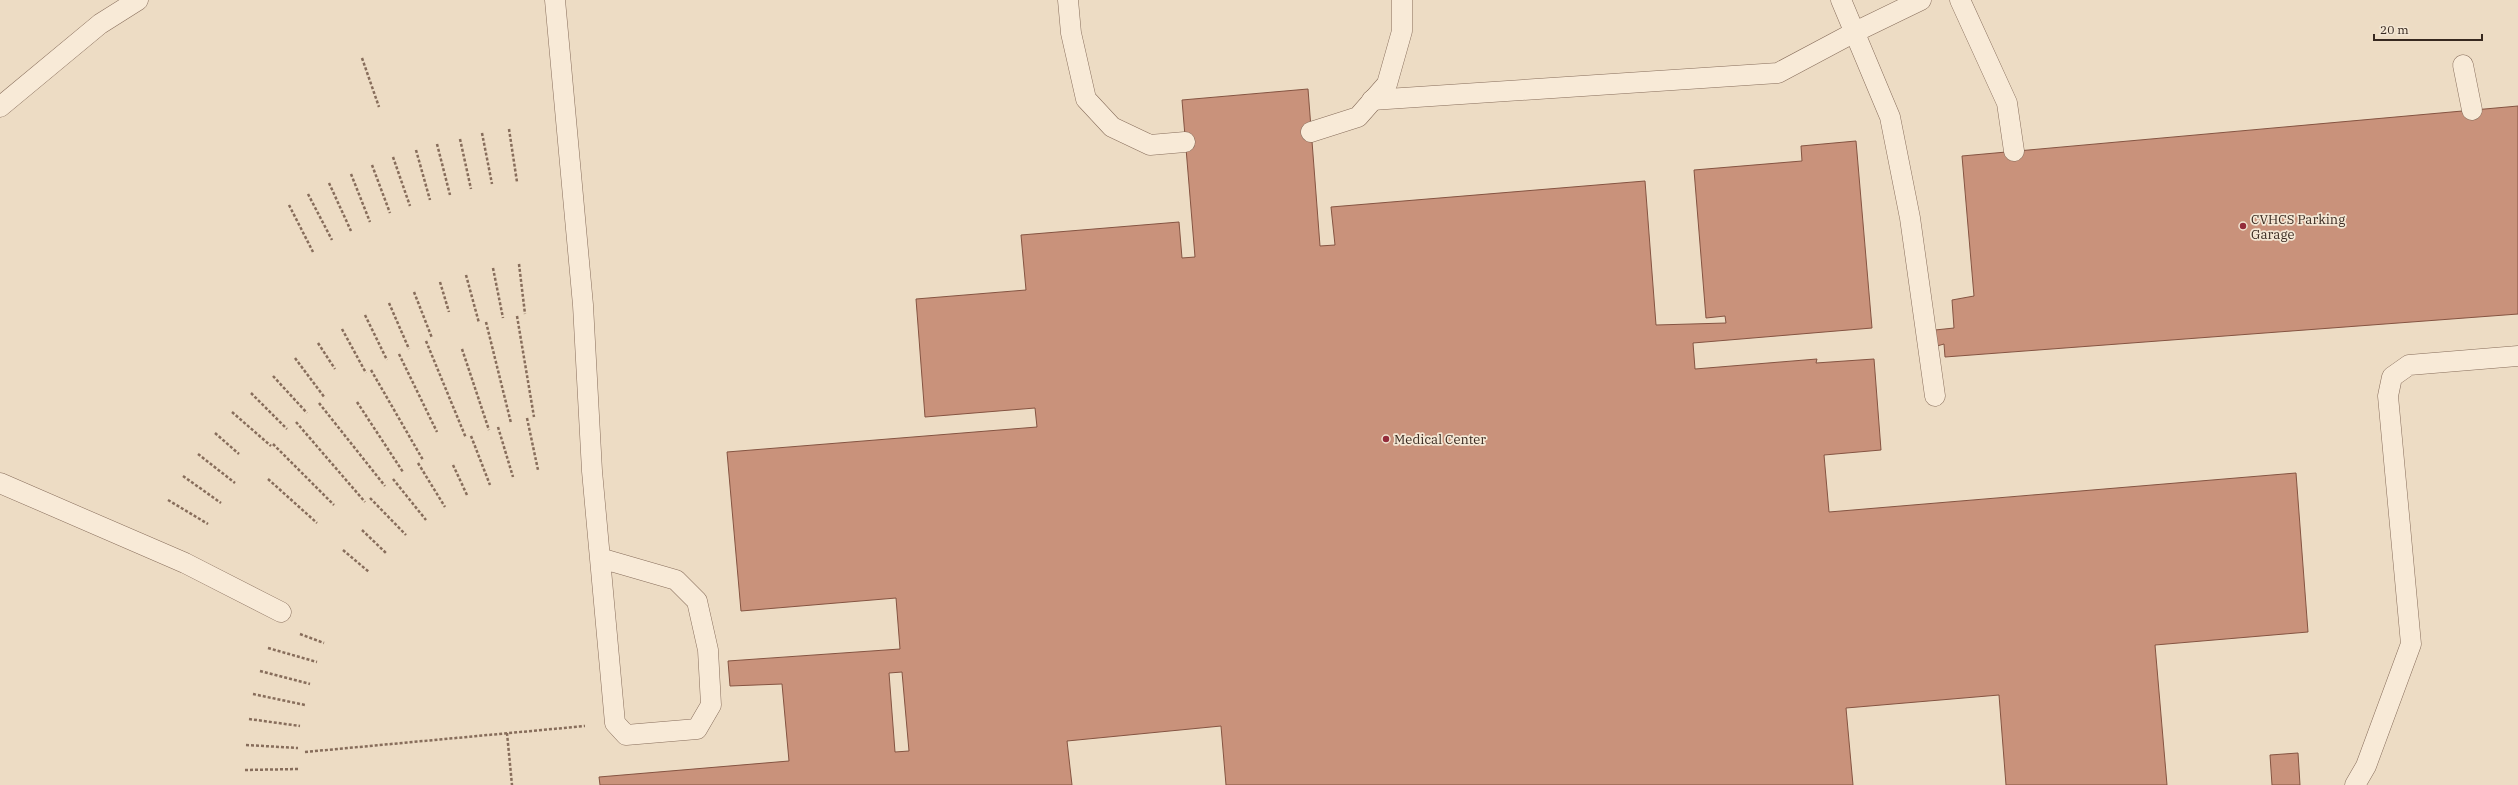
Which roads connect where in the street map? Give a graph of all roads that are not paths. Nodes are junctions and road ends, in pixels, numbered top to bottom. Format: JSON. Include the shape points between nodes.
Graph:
{"nodes":[{"id":1,"x":138,"y":0,"type":"edge"},
{"id":2,"x":555,"y":0,"type":"edge"},
{"id":3,"x":1068,"y":0,"type":"edge"},
{"id":4,"x":1402,"y":0,"type":"edge"},
{"id":5,"x":1841,"y":0,"type":"edge"},
{"id":6,"x":1921,"y":0,"type":"edge"},
{"id":7,"x":1960,"y":0,"type":"edge"},
{"id":8,"x":1855,"y":32,"type":"junction"},
{"id":9,"x":2462,"y":65,"type":"dead end"},
{"id":10,"x":1372,"y":100,"type":"junction"},
{"id":11,"x":0,"y":107,"type":"edge"},
{"id":12,"x":2472,"y":110,"type":"dead end"},
{"id":13,"x":1311,"y":132,"type":"dead end"},
{"id":14,"x":1185,"y":142,"type":"dead end"},
{"id":15,"x":2014,"y":151,"type":"dead end"},
{"id":16,"x":2518,"y":356,"type":"edge"},
{"id":17,"x":1935,"y":396,"type":"dead end"},
{"id":18,"x":0,"y":483,"type":"edge"},
{"id":19,"x":600,"y":558,"type":"junction"},
{"id":20,"x":281,"y":612,"type":"dead end"},
{"id":21,"x":2355,"y":785,"type":"edge"}],
"edges":[{"from":1,"to":11,"type":"lane","via":[[100,24]]},
{"from":2,"to":19,"type":"lane","via":[[583,305]]},
{"from":3,"to":14,"type":"lane","via":[[1086,100],[1112,127],[1150,144]]},
{"from":4,"to":10,"type":"lane","via":[[1402,31],[1387,84]]},
{"from":5,"to":8,"type":"lane"},
{"from":6,"to":8,"type":"lane"},
{"from":7,"to":15,"type":"lane","via":[[2007,103]]},
{"from":8,"to":10,"type":"lane","via":[[1778,73]]},
{"from":8,"to":17,"type":"lane","via":[[1890,117],[1910,218]]},
{"from":9,"to":12,"type":"lane"},
{"from":10,"to":13,"type":"lane","via":[[1358,117]]},
{"from":16,"to":21,"type":"lane","via":[[2409,365],[2392,377],[2388,396],[2411,644],[2366,766]]},
{"from":18,"to":20,"type":"lane","via":[[185,563]]},
{"from":19,"to":19,"type":"lane","via":[[615,723],[626,735],[697,729],[710,705],[708,650],[697,601],[676,580]]}]}
